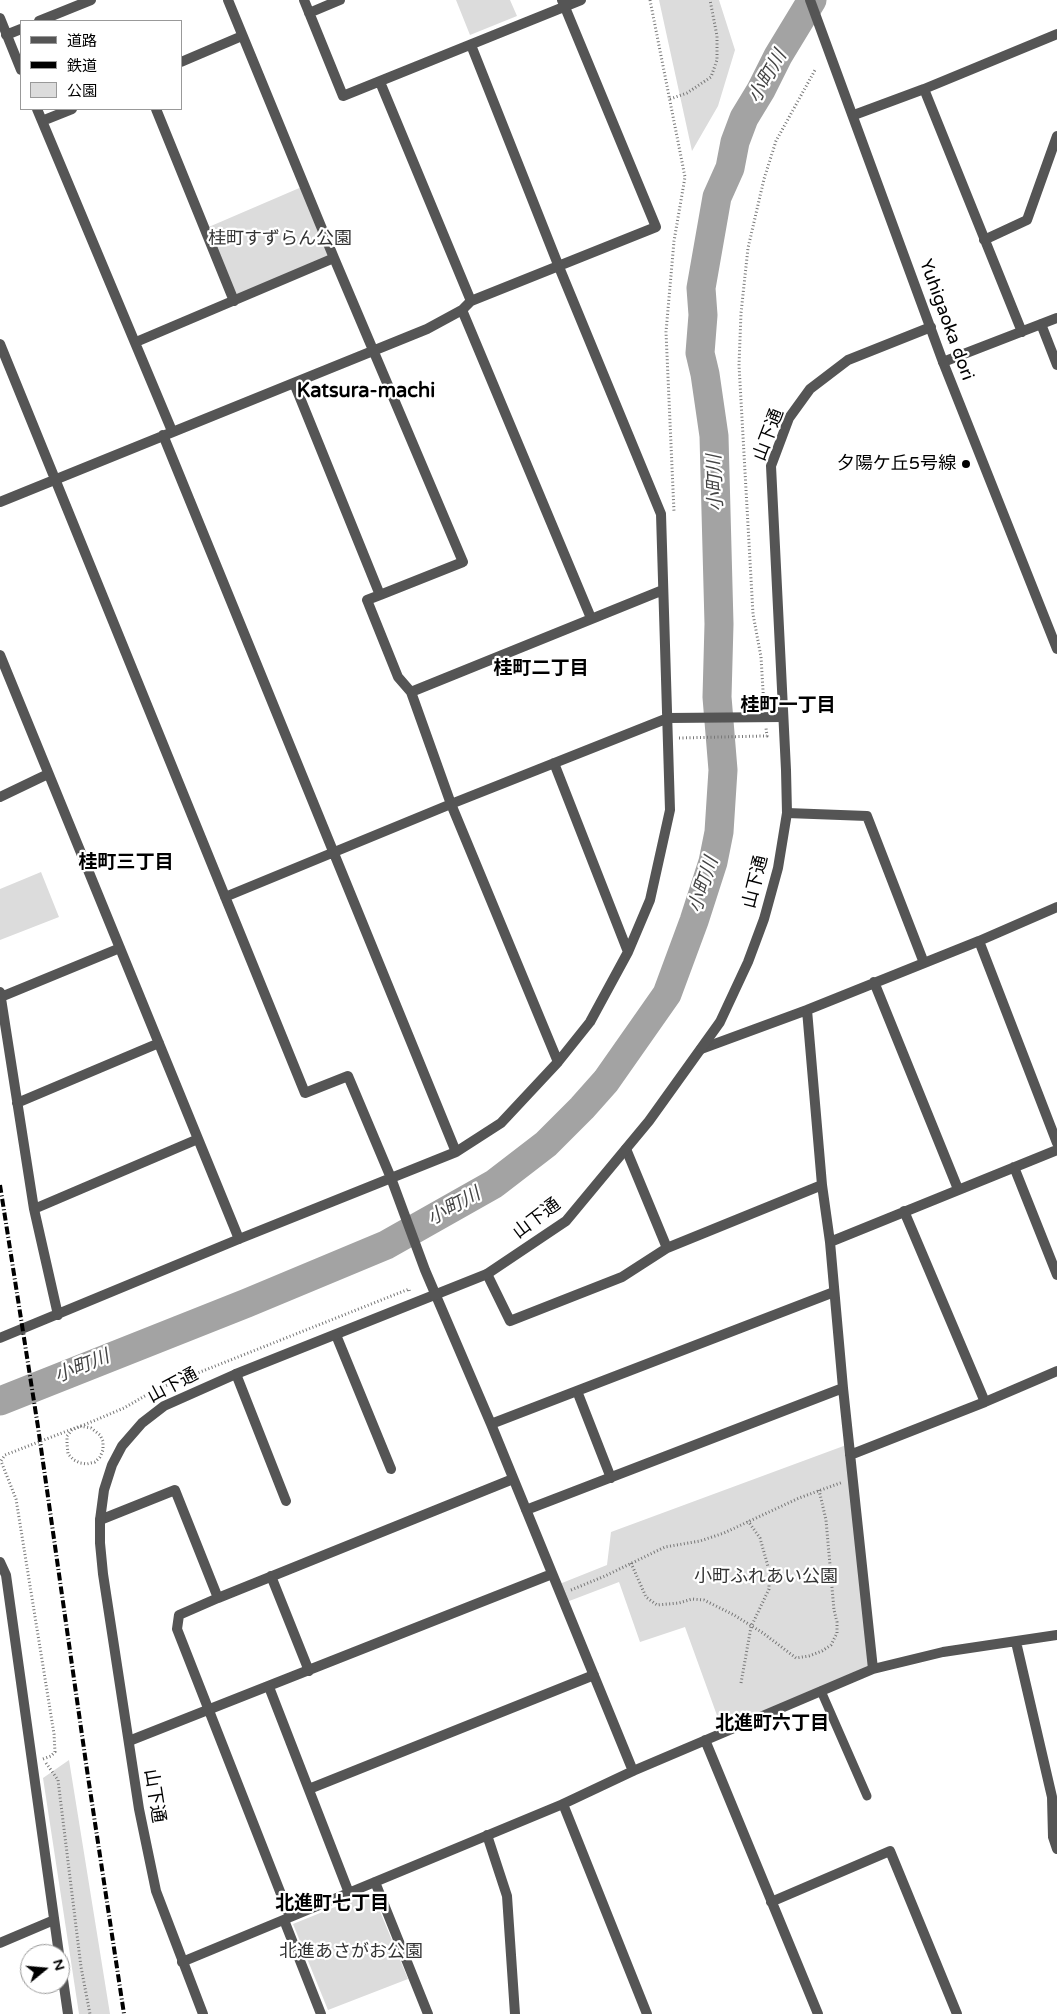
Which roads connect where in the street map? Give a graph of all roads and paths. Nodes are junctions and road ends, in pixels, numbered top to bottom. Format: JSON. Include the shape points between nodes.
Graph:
{"nodes":[{"id":1,"x":91,"y":0,"type":"edge"},
{"id":2,"x":228,"y":0,"type":"edge"},
{"id":3,"x":304,"y":0,"type":"edge"},
{"id":4,"x":340,"y":0,"type":"edge"},
{"id":5,"x":581,"y":0,"type":"edge"},
{"id":6,"x":650,"y":0,"type":"edge"},
{"id":7,"x":710,"y":0,"type":"edge"},
{"id":8,"x":810,"y":0,"type":"edge"},
{"id":9,"x":564,"y":3,"type":"edge"},
{"id":10,"x":309,"y":13,"type":"junction"},
{"id":11,"x":0,"y":18,"type":"edge"},
{"id":12,"x":41,"y":20,"type":"edge"},
{"id":13,"x":20,"y":29,"type":"edge"},
{"id":14,"x":1057,"y":34,"type":"edge"},
{"id":15,"x":6,"y":35,"type":"junction"},
{"id":16,"x":242,"y":36,"type":"junction"},
{"id":17,"x":471,"y":45,"type":"junction"},
{"id":18,"x":182,"y":62,"type":"edge"},
{"id":19,"x":20,"y":68,"type":"edge"},
{"id":20,"x":815,"y":70,"type":"dead end"},
{"id":21,"x":380,"y":82,"type":"junction"},
{"id":22,"x":924,"y":89,"type":"junction"},
{"id":23,"x":670,"y":100,"type":"junction"},
{"id":24,"x":37,"y":110,"type":"edge"},
{"id":25,"x":70,"y":110,"type":"edge"},
{"id":26,"x":156,"y":110,"type":"edge"},
{"id":27,"x":854,"y":115,"type":"junction"},
{"id":28,"x":42,"y":121,"type":"junction"},
{"id":29,"x":1057,"y":136,"type":"edge"},
{"id":30,"x":984,"y":240,"type":"junction"},
{"id":31,"x":334,"y":258,"type":"junction"},
{"id":32,"x":559,"y":267,"type":"junction"},
{"id":33,"x":234,"y":301,"type":"junction"},
{"id":34,"x":471,"y":301,"type":"junction"},
{"id":35,"x":462,"y":310,"type":"junction"},
{"id":36,"x":1057,"y":318,"type":"edge"},
{"id":37,"x":1041,"y":324,"type":"junction"},
{"id":38,"x":931,"y":327,"type":"junction"},
{"id":39,"x":1022,"y":332,"type":"junction"},
{"id":40,"x":136,"y":342,"type":"junction"},
{"id":41,"x":0,"y":344,"type":"edge"},
{"id":42,"x":374,"y":351,"type":"junction"},
{"id":43,"x":943,"y":362,"type":"junction"},
{"id":44,"x":1057,"y":365,"type":"edge"},
{"id":45,"x":294,"y":383,"type":"junction"},
{"id":46,"x":168,"y":433,"type":"junction"},
{"id":47,"x":54,"y":480,"type":"junction"},
{"id":48,"x":0,"y":502,"type":"edge"},
{"id":49,"x":674,"y":514,"type":"dead end"},
{"id":50,"x":663,"y":590,"type":"junction"},
{"id":51,"x":380,"y":595,"type":"junction"},
{"id":52,"x":591,"y":618,"type":"junction"},
{"id":53,"x":1056,"y":645,"type":"edge"},
{"id":54,"x":0,"y":655,"type":"edge"},
{"id":55,"x":411,"y":692,"type":"junction"},
{"id":56,"x":762,"y":718,"type":"junction"},
{"id":57,"x":783,"y":718,"type":"junction"},
{"id":58,"x":677,"y":719,"type":"junction"},
{"id":59,"x":554,"y":763,"type":"junction"},
{"id":60,"x":48,"y":774,"type":"junction"},
{"id":61,"x":0,"y":797,"type":"edge"},
{"id":62,"x":451,"y":804,"type":"junction"},
{"id":63,"x":787,"y":813,"type":"junction"},
{"id":64,"x":334,"y":852,"type":"junction"},
{"id":65,"x":226,"y":897,"type":"junction"},
{"id":66,"x":1057,"y":907,"type":"edge"},
{"id":67,"x":979,"y":942,"type":"junction"},
{"id":68,"x":120,"y":948,"type":"junction"},
{"id":69,"x":628,"y":952,"type":"junction"},
{"id":70,"x":924,"y":962,"type":"junction"},
{"id":71,"x":874,"y":982,"type":"junction"},
{"id":72,"x":0,"y":992,"type":"edge"},
{"id":73,"x":1,"y":996,"type":"edge"},
{"id":74,"x":807,"y":1010,"type":"junction"},
{"id":75,"x":159,"y":1044,"type":"junction"},
{"id":76,"x":701,"y":1049,"type":"junction"},
{"id":77,"x":558,"y":1062,"type":"junction"},
{"id":78,"x":17,"y":1103,"type":"junction"},
{"id":79,"x":198,"y":1139,"type":"junction"},
{"id":80,"x":1057,"y":1143,"type":"edge"},
{"id":81,"x":626,"y":1150,"type":"junction"},
{"id":82,"x":1057,"y":1150,"type":"edge"},
{"id":83,"x":456,"y":1152,"type":"junction"},
{"id":84,"x":1014,"y":1167,"type":"junction"},
{"id":85,"x":391,"y":1178,"type":"junction"},
{"id":86,"x":822,"y":1185,"type":"junction"},
{"id":87,"x":958,"y":1189,"type":"junction"},
{"id":88,"x":34,"y":1209,"type":"junction"},
{"id":89,"x":904,"y":1211,"type":"junction"},
{"id":90,"x":239,"y":1239,"type":"junction"},
{"id":91,"x":830,"y":1242,"type":"junction"},
{"id":92,"x":667,"y":1248,"type":"junction"},
{"id":93,"x":487,"y":1274,"type":"junction"},
{"id":94,"x":1057,"y":1276,"type":"edge"},
{"id":95,"x":834,"y":1292,"type":"junction"},
{"id":96,"x":436,"y":1294,"type":"junction"},
{"id":97,"x":58,"y":1315,"type":"junction"},
{"id":98,"x":336,"y":1335,"type":"junction"},
{"id":99,"x":0,"y":1338,"type":"edge"},
{"id":100,"x":1057,"y":1371,"type":"edge"},
{"id":101,"x":236,"y":1374,"type":"junction"},
{"id":102,"x":843,"y":1388,"type":"junction"},
{"id":103,"x":577,"y":1391,"type":"junction"},
{"id":104,"x":985,"y":1402,"type":"junction"},
{"id":105,"x":491,"y":1424,"type":"junction"},
{"id":106,"x":67,"y":1443,"type":"dead end"},
{"id":107,"x":850,"y":1455,"type":"junction"},
{"id":108,"x":391,"y":1469,"type":"dead end"},
{"id":109,"x":610,"y":1478,"type":"junction"},
{"id":110,"x":513,"y":1479,"type":"junction"},
{"id":111,"x":853,"y":1479,"type":"junction"},
{"id":112,"x":819,"y":1490,"type":"junction"},
{"id":113,"x":286,"y":1501,"type":"dead end"},
{"id":114,"x":526,"y":1510,"type":"junction"},
{"id":115,"x":100,"y":1520,"type":"junction"},
{"id":116,"x":748,"y":1521,"type":"junction"},
{"id":117,"x":0,"y":1562,"type":"edge"},
{"id":118,"x":631,"y":1563,"type":"junction"},
{"id":119,"x":552,"y":1574,"type":"junction"},
{"id":120,"x":271,"y":1576,"type":"junction"},
{"id":121,"x":561,"y":1594,"type":"junction"},
{"id":122,"x":218,"y":1598,"type":"junction"},
{"id":123,"x":751,"y":1627,"type":"junction"},
{"id":124,"x":1057,"y":1635,"type":"edge"},
{"id":125,"x":1016,"y":1642,"type":"junction"},
{"id":126,"x":873,"y":1669,"type":"junction"},
{"id":127,"x":309,"y":1671,"type":"junction"},
{"id":128,"x":594,"y":1675,"type":"junction"},
{"id":129,"x":741,"y":1683,"type":"dead end"},
{"id":130,"x":269,"y":1687,"type":"junction"},
{"id":131,"x":821,"y":1691,"type":"junction"},
{"id":132,"x":208,"y":1710,"type":"junction"},
{"id":133,"x":705,"y":1740,"type":"junction"},
{"id":134,"x":129,"y":1742,"type":"junction"},
{"id":135,"x":633,"y":1771,"type":"junction"},
{"id":136,"x":310,"y":1789,"type":"junction"},
{"id":137,"x":867,"y":1796,"type":"dead end"},
{"id":138,"x":563,"y":1804,"type":"junction"},
{"id":139,"x":487,"y":1835,"type":"junction"},
{"id":140,"x":1057,"y":1849,"type":"edge"},
{"id":141,"x":375,"y":1882,"type":"junction"},
{"id":142,"x":349,"y":1893,"type":"junction"},
{"id":143,"x":771,"y":1902,"type":"junction"},
{"id":144,"x":287,"y":1919,"type":"junction"},
{"id":145,"x":54,"y":1920,"type":"junction"},
{"id":146,"x":0,"y":1942,"type":"edge"},
{"id":147,"x":58,"y":1944,"type":"edge"},
{"id":148,"x":182,"y":1962,"type":"junction"},
{"id":149,"x":65,"y":1994,"type":"edge"},
{"id":150,"x":68,"y":2014,"type":"edge"},
{"id":151,"x":90,"y":2014,"type":"edge"},
{"id":152,"x":203,"y":2014,"type":"edge"},
{"id":153,"x":321,"y":2014,"type":"edge"},
{"id":154,"x":428,"y":2014,"type":"edge"},
{"id":155,"x":515,"y":2014,"type":"edge"},
{"id":156,"x":646,"y":2014,"type":"edge"},
{"id":157,"x":818,"y":2014,"type":"edge"},
{"id":158,"x":957,"y":2014,"type":"edge"}],
"edges":[{"from":1,"to":12,"type":"street"},
{"from":2,"to":16,"type":"street"},
{"from":3,"to":10,"type":"street"},
{"from":4,"to":10,"type":"street"},
{"from":5,"to":9,"type":"street"},
{"from":6,"to":23,"type":"path"},
{"from":7,"to":23,"type":"path","via":[[717,36],[717,60],[711,77],[688,93]]},
{"from":8,"to":27,"type":"street","name":"Yuhigaoka dori"},
{"from":9,"to":17,"type":"street"},
{"from":9,"to":32,"type":"street","via":[[656,227]]},
{"from":10,"to":21,"type":"street","via":[[344,96]]},
{"from":11,"to":15,"type":"street"},
{"from":13,"to":15,"type":"street"},
{"from":14,"to":22,"type":"street"},
{"from":15,"to":19,"type":"street"},
{"from":16,"to":18,"type":"street"},
{"from":16,"to":31,"type":"street"},
{"from":17,"to":21,"type":"street"},
{"from":17,"to":32,"type":"street"},
{"from":20,"to":56,"type":"path","via":[[776,141],[764,179],[748,248],[741,313],[739,365],[752,614],[761,657]]},
{"from":21,"to":34,"type":"street"},
{"from":22,"to":27,"type":"street"},
{"from":22,"to":30,"type":"street"},
{"from":23,"to":49,"type":"path","via":[[685,177],[674,241],[666,332]]},
{"from":24,"to":28,"type":"street"},
{"from":25,"to":28,"type":"street"},
{"from":26,"to":33,"type":"street"},
{"from":27,"to":38,"type":"street","name":"Yuhigaoka dori"},
{"from":28,"to":40,"type":"street"},
{"from":29,"to":30,"type":"street","via":[[1027,220]]},
{"from":30,"to":39,"type":"street"},
{"from":31,"to":33,"type":"street"},
{"from":31,"to":42,"type":"street"},
{"from":32,"to":34,"type":"street"},
{"from":32,"to":50,"type":"street","via":[[661,514]]},
{"from":33,"to":40,"type":"street"},
{"from":34,"to":35,"type":"street"},
{"from":35,"to":42,"type":"street"},
{"from":35,"to":52,"type":"street"},
{"from":36,"to":37,"type":"street"},
{"from":37,"to":39,"type":"street"},
{"from":37,"to":44,"type":"street"},
{"from":38,"to":43,"type":"street","name":"Yuhigaoka dori"},
{"from":38,"to":57,"type":"street","name":"山下通","via":[[848,360],[810,389],[789,418],[772,466]]},
{"from":39,"to":43,"type":"street"},
{"from":40,"to":46,"type":"street"},
{"from":41,"to":47,"type":"street"},
{"from":42,"to":45,"type":"street"},
{"from":42,"to":51,"type":"street","via":[[463,562]]},
{"from":43,"to":53,"type":"street","name":"Yuhigaoka dori"},
{"from":45,"to":46,"type":"street"},
{"from":45,"to":51,"type":"street"},
{"from":46,"to":47,"type":"street"},
{"from":46,"to":64,"type":"street"},
{"from":47,"to":48,"type":"street"},
{"from":47,"to":65,"type":"street"},
{"from":50,"to":52,"type":"street"},
{"from":50,"to":58,"type":"street"},
{"from":51,"to":55,"type":"street","via":[[367,600],[398,677]]},
{"from":52,"to":55,"type":"street"},
{"from":54,"to":60,"type":"street"},
{"from":55,"to":62,"type":"street"},
{"from":56,"to":57,"type":"street"},
{"from":56,"to":58,"type":"street"},
{"from":56,"to":58,"type":"path","via":[[767,736],[686,739],[679,739]]},
{"from":57,"to":63,"type":"street","name":"山下通"},
{"from":58,"to":59,"type":"street"},
{"from":58,"to":69,"type":"street","via":[[670,810],[650,900]]},
{"from":59,"to":62,"type":"street"},
{"from":59,"to":69,"type":"street"},
{"from":60,"to":61,"type":"street"},
{"from":60,"to":68,"type":"street"},
{"from":62,"to":64,"type":"street"},
{"from":62,"to":77,"type":"street"},
{"from":63,"to":70,"type":"street","via":[[867,816]]},
{"from":63,"to":76,"type":"street","name":"山下通","via":[[778,868],[764,919],[720,1022]]},
{"from":64,"to":65,"type":"street"},
{"from":64,"to":83,"type":"street"},
{"from":65,"to":85,"type":"street","via":[[305,1093],[348,1076]]},
{"from":66,"to":67,"type":"street"},
{"from":67,"to":70,"type":"street"},
{"from":67,"to":80,"type":"street"},
{"from":68,"to":73,"type":"street"},
{"from":68,"to":75,"type":"street"},
{"from":69,"to":77,"type":"street","via":[[590,1022]]},
{"from":70,"to":71,"type":"street"},
{"from":71,"to":74,"type":"street"},
{"from":71,"to":87,"type":"street"},
{"from":72,"to":73,"type":"street"},
{"from":73,"to":78,"type":"street"},
{"from":74,"to":76,"type":"street"},
{"from":74,"to":86,"type":"street"},
{"from":75,"to":78,"type":"street"},
{"from":75,"to":79,"type":"street"},
{"from":76,"to":81,"type":"street","name":"山下通"},
{"from":77,"to":83,"type":"street","via":[[501,1123]]},
{"from":78,"to":88,"type":"street"},
{"from":79,"to":88,"type":"street"},
{"from":79,"to":90,"type":"street"},
{"from":81,"to":92,"type":"street"},
{"from":81,"to":93,"type":"street","name":"山下通","via":[[566,1221]]},
{"from":82,"to":84,"type":"street"},
{"from":83,"to":85,"type":"street"},
{"from":84,"to":87,"type":"street"},
{"from":84,"to":94,"type":"street"},
{"from":85,"to":90,"type":"street"},
{"from":85,"to":96,"type":"street"},
{"from":86,"to":91,"type":"street"},
{"from":86,"to":92,"type":"street"},
{"from":87,"to":89,"type":"street"},
{"from":88,"to":97,"type":"street"},
{"from":89,"to":91,"type":"street"},
{"from":89,"to":104,"type":"street"},
{"from":90,"to":97,"type":"street"},
{"from":91,"to":95,"type":"street"},
{"from":92,"to":93,"type":"street","via":[[622,1277],[510,1321]]},
{"from":93,"to":96,"type":"street","name":"山下通"},
{"from":95,"to":102,"type":"street"},
{"from":95,"to":103,"type":"street"},
{"from":96,"to":98,"type":"street","name":"山下通"},
{"from":96,"to":105,"type":"street"},
{"from":97,"to":99,"type":"street"},
{"from":98,"to":101,"type":"street","name":"山下通"},
{"from":98,"to":108,"type":"street"},
{"from":100,"to":104,"type":"street"},
{"from":101,"to":113,"type":"street"},
{"from":101,"to":115,"type":"street","name":"山下通","via":[[164,1406],[142,1423],[122,1446],[112,1464]]},
{"from":102,"to":107,"type":"street"},
{"from":102,"to":109,"type":"street"},
{"from":103,"to":105,"type":"street"},
{"from":103,"to":109,"type":"street"},
{"from":104,"to":107,"type":"street"},
{"from":105,"to":110,"type":"street"},
{"from":106,"to":151,"type":"path","bridge":true,"via":[[68,1454],[80,1463],[95,1462],[103,1450],[100,1435],[91,1428],[80,1426],[5,1455],[1,1461],[16,1499],[54,1734],[55,1752],[43,1759],[58,1780],[81,1967]]},
{"from":107,"to":111,"type":"street"},
{"from":109,"to":114,"type":"street"},
{"from":110,"to":114,"type":"street"},
{"from":110,"to":120,"type":"street"},
{"from":111,"to":112,"type":"path"},
{"from":111,"to":126,"type":"street"},
{"from":112,"to":116,"type":"path"},
{"from":112,"to":123,"type":"path","via":[[826,1520],[837,1633],[831,1645],[822,1651],[796,1658]]},
{"from":114,"to":119,"type":"street"},
{"from":115,"to":122,"type":"street","via":[[175,1490]]},
{"from":115,"to":134,"type":"street","name":"山下通","via":[[103,1574]]},
{"from":116,"to":118,"type":"path","via":[[700,1542],[664,1547]]},
{"from":116,"to":123,"type":"path","via":[[760,1538],[769,1570],[769,1589]]},
{"from":117,"to":145,"type":"street","via":[[6,1575]]},
{"from":118,"to":121,"type":"path"},
{"from":118,"to":123,"type":"path","via":[[646,1597],[657,1605],[704,1600]]},
{"from":119,"to":121,"type":"street"},
{"from":119,"to":127,"type":"street"},
{"from":120,"to":122,"type":"street"},
{"from":120,"to":127,"type":"street"},
{"from":121,"to":128,"type":"street"},
{"from":122,"to":132,"type":"street","via":[[179,1615],[177,1629]]},
{"from":123,"to":129,"type":"path"},
{"from":124,"to":125,"type":"street"},
{"from":125,"to":126,"type":"street","via":[[943,1652]]},
{"from":125,"to":140,"type":"street","via":[[1052,1797],[1053,1837]]},
{"from":126,"to":131,"type":"street"},
{"from":127,"to":130,"type":"street"},
{"from":128,"to":135,"type":"street"},
{"from":128,"to":136,"type":"street"},
{"from":130,"to":132,"type":"street"},
{"from":130,"to":136,"type":"street"},
{"from":131,"to":133,"type":"street"},
{"from":131,"to":137,"type":"lane"},
{"from":132,"to":134,"type":"street"},
{"from":132,"to":144,"type":"street"},
{"from":133,"to":135,"type":"street"},
{"from":133,"to":143,"type":"street"},
{"from":134,"to":148,"type":"street","name":"山下通","via":[[138,1809],[156,1891]]},
{"from":135,"to":138,"type":"street"},
{"from":136,"to":142,"type":"street"},
{"from":138,"to":139,"type":"street"},
{"from":138,"to":156,"type":"street"},
{"from":139,"to":141,"type":"street"},
{"from":139,"to":155,"type":"street","via":[[507,1896]]},
{"from":141,"to":142,"type":"street"},
{"from":141,"to":154,"type":"street"},
{"from":142,"to":144,"type":"street"},
{"from":143,"to":157,"type":"street"},
{"from":143,"to":158,"type":"street","via":[[890,1851]]},
{"from":144,"to":148,"type":"street"},
{"from":144,"to":153,"type":"street"},
{"from":145,"to":146,"type":"street"},
{"from":145,"to":147,"type":"street"},
{"from":148,"to":152,"type":"street","name":"山下通"},
{"from":149,"to":150,"type":"street"}]}
